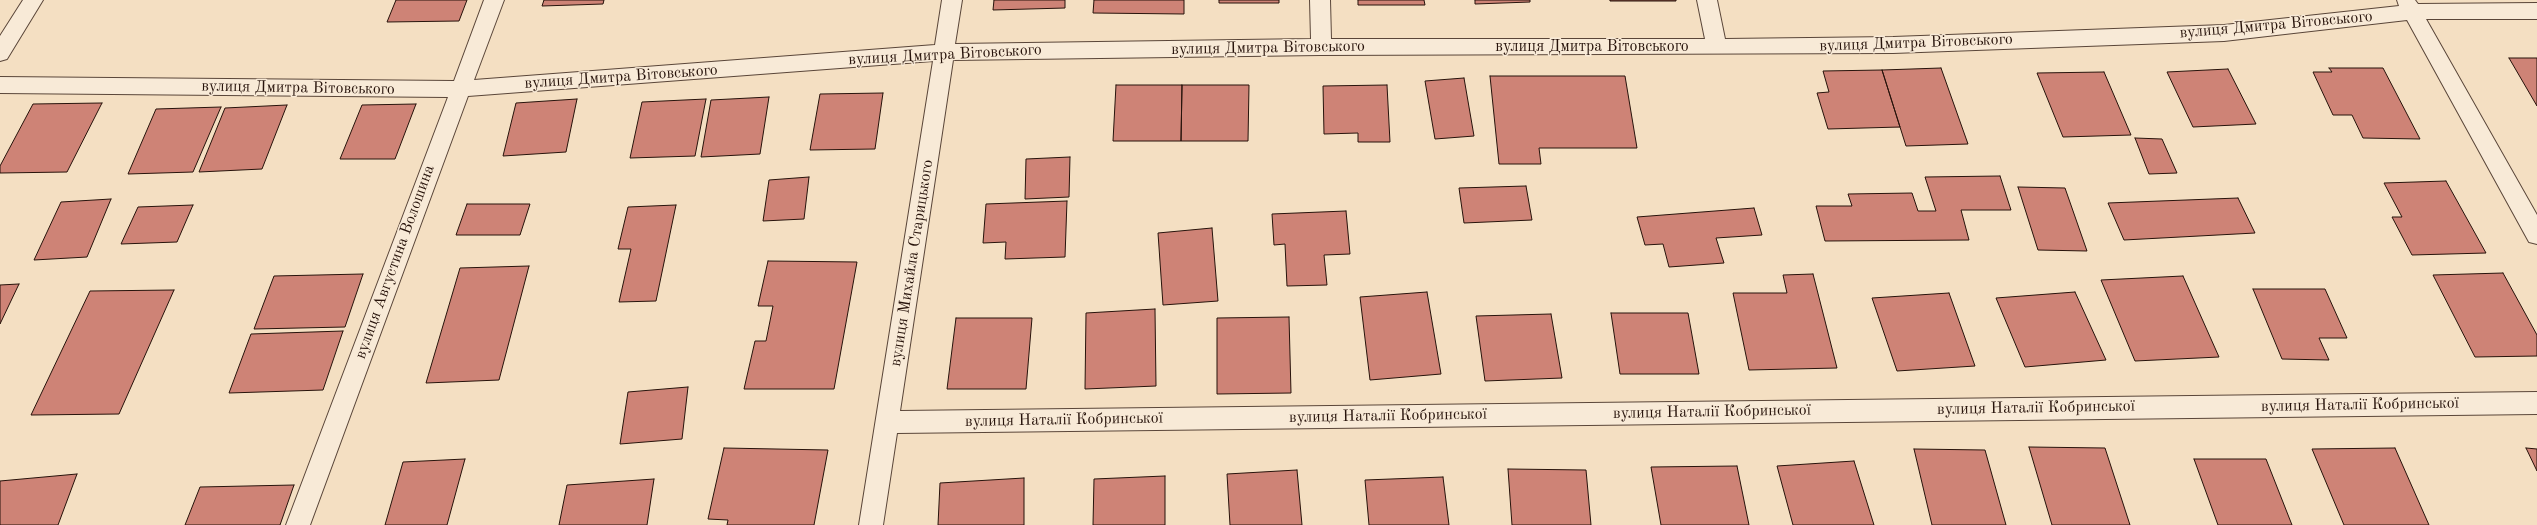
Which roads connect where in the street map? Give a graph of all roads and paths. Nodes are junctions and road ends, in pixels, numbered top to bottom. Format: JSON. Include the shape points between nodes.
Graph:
{"nodes":[{"id":1,"x":33,"y":0,"type":"edge"},
{"id":2,"x":494,"y":0,"type":"edge"},
{"id":3,"x":952,"y":0,"type":"edge"},
{"id":4,"x":1320,"y":0,"type":"edge"},
{"id":5,"x":1707,"y":0,"type":"edge"},
{"id":6,"x":2408,"y":6,"type":"edge"},
{"id":7,"x":2537,"y":11,"type":"edge"},
{"id":8,"x":1321,"y":47,"type":"junction"},
{"id":9,"x":1717,"y":47,"type":"junction"},
{"id":10,"x":945,"y":52,"type":"junction"},
{"id":11,"x":0,"y":53,"type":"edge"},
{"id":12,"x":0,"y":85,"type":"edge"},
{"id":13,"x":459,"y":89,"type":"junction"},
{"id":14,"x":2537,"y":235,"type":"edge"},
{"id":15,"x":2537,"y":402,"type":"edge"},
{"id":16,"x":888,"y":422,"type":"junction"},
{"id":17,"x":298,"y":525,"type":"edge"},
{"id":18,"x":871,"y":525,"type":"edge"}],
"edges":[{"from":1,"to":11,"type":"street"},
{"from":2,"to":13,"type":"street","name":"вулиця Августина Волошина"},
{"from":3,"to":10,"type":"street","name":"вулиця Михайла Старицького"},
{"from":4,"to":8,"type":"street"},
{"from":5,"to":9,"type":"street"},
{"from":6,"to":7,"type":"street","name":"вулиця Дмитра Вітовського"},
{"from":6,"to":9,"type":"street","name":"вулиця Дмитра Вітовського","via":[[2224,33],[1893,45]]},
{"from":6,"to":14,"type":"street"},
{"from":8,"to":9,"type":"street","name":"вулиця Дмитра Вітовського"},
{"from":8,"to":10,"type":"street","name":"вулиця Дмитра Вітовського"},
{"from":10,"to":13,"type":"street","name":"вулиця Дмитра Вітовського"},
{"from":10,"to":16,"type":"street","name":"вулиця Михайла Старицького"},
{"from":12,"to":13,"type":"street","name":"вулиця Дмитра Вітовського"},
{"from":13,"to":17,"type":"street","name":"вулиця Августина Волошина"},
{"from":15,"to":16,"type":"street","name":"вулиця Наталії Кобринської"},
{"from":16,"to":18,"type":"street","name":"вулиця Михайла Старицького"}]}
